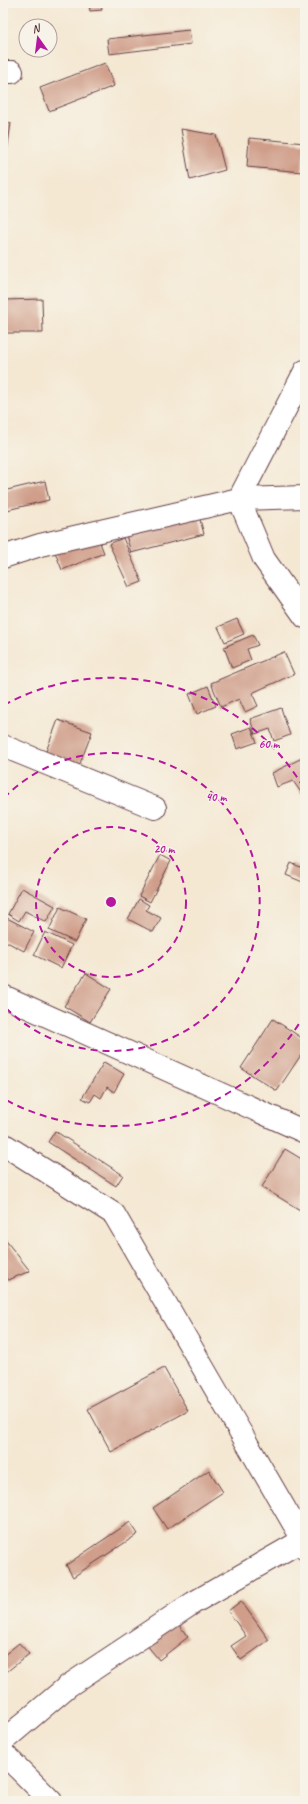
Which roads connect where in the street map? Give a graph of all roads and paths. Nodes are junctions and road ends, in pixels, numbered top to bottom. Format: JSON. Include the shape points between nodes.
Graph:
{"nodes":[{"id":1,"x":305,"y":372,"type":"edge"},
{"id":2,"x":305,"y":497,"type":"edge"},
{"id":3,"x":239,"y":499,"type":"junction"},
{"id":4,"x":3,"y":557,"type":"edge"},
{"id":5,"x":305,"y":617,"type":"edge"},
{"id":6,"x":3,"y":746,"type":"edge"},
{"id":7,"x":155,"y":808,"type":"dead end"},
{"id":8,"x":3,"y":996,"type":"edge"},
{"id":9,"x":305,"y":1132,"type":"edge"},
{"id":10,"x":3,"y":1144,"type":"edge"},
{"id":11,"x":304,"y":1544,"type":"edge"},
{"id":12,"x":3,"y":1741,"type":"edge"},
{"id":13,"x":3,"y":1753,"type":"edge"},
{"id":14,"x":51,"y":1801,"type":"edge"}],
"edges":[{"from":1,"to":3,"type":"street"},
{"from":2,"to":3,"type":"street"},
{"from":3,"to":4,"type":"street","via":[[40,545]]},
{"from":3,"to":5,"type":"street","via":[[264,559]]},
{"from":6,"to":7,"type":"street"},
{"from":8,"to":9,"type":"street"},
{"from":10,"to":11,"type":"street","via":[[114,1214]]},
{"from":11,"to":12,"type":"street","via":[[193,1603],[68,1686]]},
{"from":13,"to":14,"type":"street"}]}
